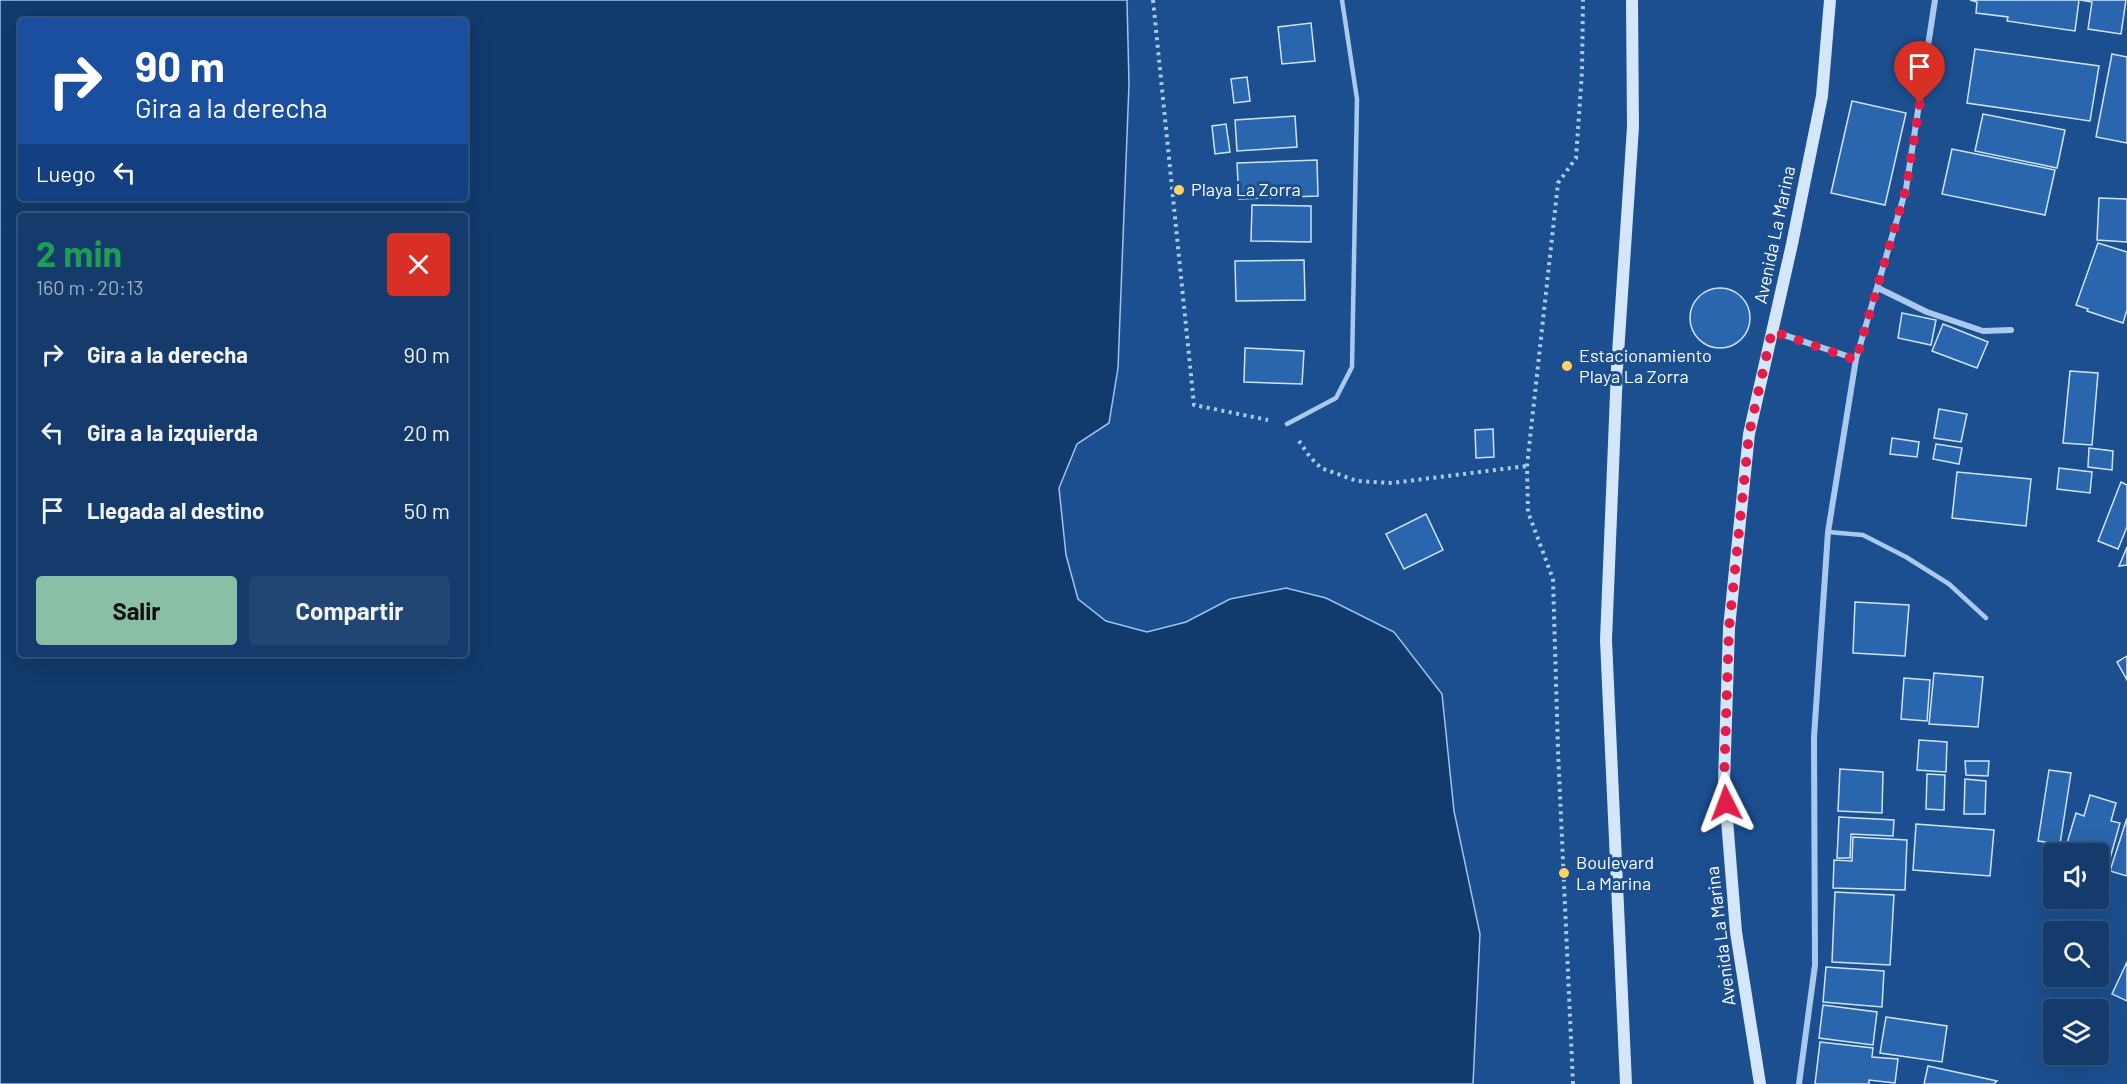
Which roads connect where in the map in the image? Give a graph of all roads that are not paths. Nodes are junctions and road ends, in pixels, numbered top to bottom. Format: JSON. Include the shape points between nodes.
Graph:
{"nodes":[{"id":1,"x":1342,"y":0,"type":"edge"},
{"id":2,"x":1632,"y":0,"type":"edge"},
{"id":3,"x":1830,"y":0,"type":"edge"},
{"id":4,"x":1935,"y":0,"type":"edge"},
{"id":5,"x":1878,"y":288,"type":"junction"},
{"id":6,"x":2011,"y":330,"type":"dead end"},
{"id":7,"x":1772,"y":331,"type":"junction"},
{"id":8,"x":1856,"y":360,"type":"junction"},
{"id":9,"x":1287,"y":424,"type":"road end"},
{"id":10,"x":1827,"y":532,"type":"junction"},
{"id":11,"x":1986,"y":618,"type":"dead end"},
{"id":12,"x":1626,"y":1084,"type":"edge"},
{"id":13,"x":1760,"y":1084,"type":"edge"},
{"id":14,"x":1799,"y":1084,"type":"edge"}],
"edges":[{"from":1,"to":9,"type":"lane","via":[[1357,99],[1352,367],[1336,398]]},
{"from":2,"to":12,"type":"main road","via":[[1633,127],[1606,640]]},
{"from":3,"to":7,"type":"main road","name":"Avenida La Marina","via":[[1822,96]]},
{"from":4,"to":5,"type":"street","via":[[1906,189]]},
{"from":5,"to":6,"type":"street","via":[[1927,312],[1983,331]]},
{"from":5,"to":8,"type":"street"},
{"from":7,"to":8,"type":"street"},
{"from":7,"to":13,"type":"main road","name":"Avenida La Marina","via":[[1749,434],[1729,628],[1724,782],[1736,932]]},
{"from":8,"to":10,"type":"street"},
{"from":10,"to":11,"type":"lane","via":[[1863,535],[1906,557],[1949,584]]},
{"from":10,"to":14,"type":"street","via":[[1814,737],[1815,965]]}]}
